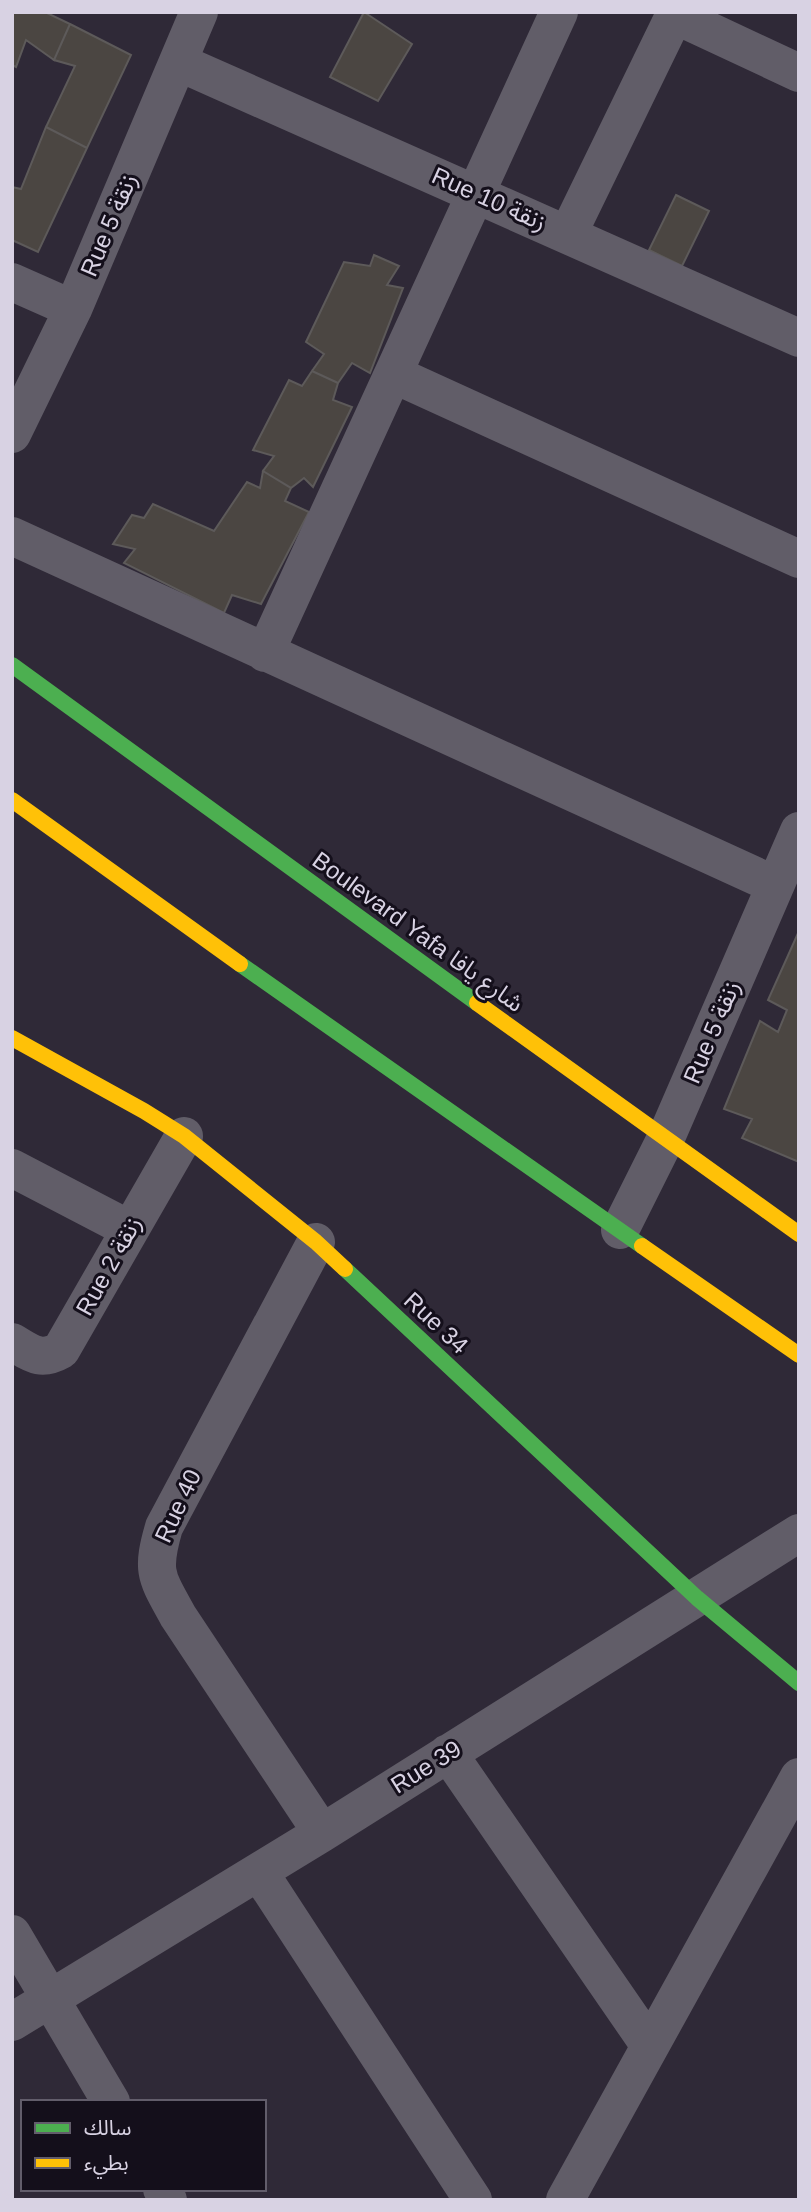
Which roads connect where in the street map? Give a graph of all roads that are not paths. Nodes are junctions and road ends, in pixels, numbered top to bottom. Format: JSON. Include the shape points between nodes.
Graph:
{"nodes":[{"id":1,"x":199,"y":12,"type":"edge"},
{"id":2,"x":559,"y":12,"type":"edge"},
{"id":3,"x":676,"y":14,"type":"edge"},
{"id":4,"x":178,"y":62,"type":"junction"},
{"id":5,"x":799,"y":73,"type":"edge"},
{"id":6,"x":477,"y":193,"type":"junction"},
{"id":7,"x":568,"y":234,"type":"junction"},
{"id":8,"x":12,"y":282,"type":"edge"},
{"id":9,"x":73,"y":309,"type":"junction"},
{"id":10,"x":799,"y":338,"type":"edge"},
{"id":11,"x":393,"y":374,"type":"junction"},
{"id":12,"x":12,"y":433,"type":"edge"},
{"id":13,"x":12,"y":536,"type":"edge"},
{"id":14,"x":799,"y":559,"type":"edge"},
{"id":15,"x":265,"y":653,"type":"junction"},
{"id":16,"x":12,"y":665,"type":"edge"},
{"id":17,"x":12,"y":800,"type":"edge"},
{"id":18,"x":799,"y":831,"type":"edge"},
{"id":19,"x":775,"y":884,"type":"junction"},
{"id":20,"x":12,"y":1038,"type":"edge"},
{"id":21,"x":184,"y":1136,"type":"junction"},
{"id":22,"x":665,"y":1140,"type":"junction"},
{"id":23,"x":12,"y":1167,"type":"edge"},
{"id":24,"x":129,"y":1228,"type":"junction"},
{"id":25,"x":620,"y":1230,"type":"junction"},
{"id":26,"x":799,"y":1234,"type":"edge"},
{"id":27,"x":316,"y":1242,"type":"junction"},
{"id":28,"x":12,"y":1342,"type":"edge"},
{"id":29,"x":799,"y":1355,"type":"edge"},
{"id":30,"x":799,"y":1533,"type":"edge"},
{"id":31,"x":697,"y":1598,"type":"junction"},
{"id":32,"x":799,"y":1683,"type":"edge"},
{"id":33,"x":449,"y":1753,"type":"junction"},
{"id":34,"x":799,"y":1777,"type":"edge"},
{"id":35,"x":322,"y":1833,"type":"junction"},
{"id":36,"x":259,"y":1872,"type":"junction"},
{"id":37,"x":12,"y":1934,"type":"edge"},
{"id":38,"x":52,"y":2000,"type":"junction"},
{"id":39,"x":12,"y":2022,"type":"edge"},
{"id":40,"x":650,"y":2046,"type":"junction"},
{"id":41,"x":110,"y":2100,"type":"edge"},
{"id":42,"x":473,"y":2200,"type":"edge"},
{"id":43,"x":565,"y":2200,"type":"edge"}],
"edges":[{"from":1,"to":4,"type":"street","name":"Rue 5 زنقة"},
{"from":2,"to":6,"type":"street"},
{"from":3,"to":5,"type":"street"},
{"from":3,"to":7,"type":"street"},
{"from":4,"to":6,"type":"street","name":"Rue 10 زنقة"},
{"from":4,"to":9,"type":"street","name":"Rue 5 زنقة"},
{"from":6,"to":7,"type":"street","name":"Rue 10 زنقة"},
{"from":6,"to":11,"type":"street"},
{"from":7,"to":10,"type":"street","name":"Rue 10 زنقة"},
{"from":8,"to":9,"type":"street"},
{"from":9,"to":12,"type":"street","name":"Rue 5 زنقة"},
{"from":11,"to":14,"type":"street"},
{"from":11,"to":15,"type":"street"},
{"from":13,"to":15,"type":"street"},
{"from":15,"to":19,"type":"street"},
{"from":16,"to":22,"type":"street","name":"Boulevard Yafa شارع يافا"},
{"from":17,"to":25,"type":"street"},
{"from":18,"to":19,"type":"street","name":"Rue 5 زنقة"},
{"from":19,"to":22,"type":"street","name":"Rue 5 زنقة"},
{"from":20,"to":21,"type":"street","name":"Rue 34"},
{"from":21,"to":24,"type":"street","name":"Rue 2 زنقة"},
{"from":21,"to":27,"type":"street","name":"Rue 34"},
{"from":22,"to":25,"type":"street","name":"Rue 5 زنقة"},
{"from":22,"to":26,"type":"street","name":"Boulevard Yafa شارع يافا"},
{"from":23,"to":24,"type":"street"},
{"from":24,"to":28,"type":"street","name":"Rue 2 زنقة","via":[[61,1350],[48,1357]]},
{"from":25,"to":29,"type":"street"},
{"from":27,"to":31,"type":"street","name":"Rue 34"},
{"from":27,"to":35,"type":"street","name":"Rue 40","via":[[164,1527],[155,1557],[159,1582],[177,1616]]},
{"from":30,"to":31,"type":"street","name":"Rue 39"},
{"from":31,"to":32,"type":"street","name":"Rue 34"},
{"from":31,"to":33,"type":"street","name":"Rue 39"},
{"from":33,"to":35,"type":"street","name":"Rue 39"},
{"from":33,"to":40,"type":"street"},
{"from":34,"to":40,"type":"street"},
{"from":35,"to":36,"type":"street","name":"Rue 39"},
{"from":36,"to":38,"type":"street","name":"Rue 39"},
{"from":36,"to":42,"type":"street"},
{"from":37,"to":38,"type":"street"},
{"from":38,"to":39,"type":"street","name":"Rue 39"},
{"from":38,"to":41,"type":"street"},
{"from":40,"to":43,"type":"street"}]}
